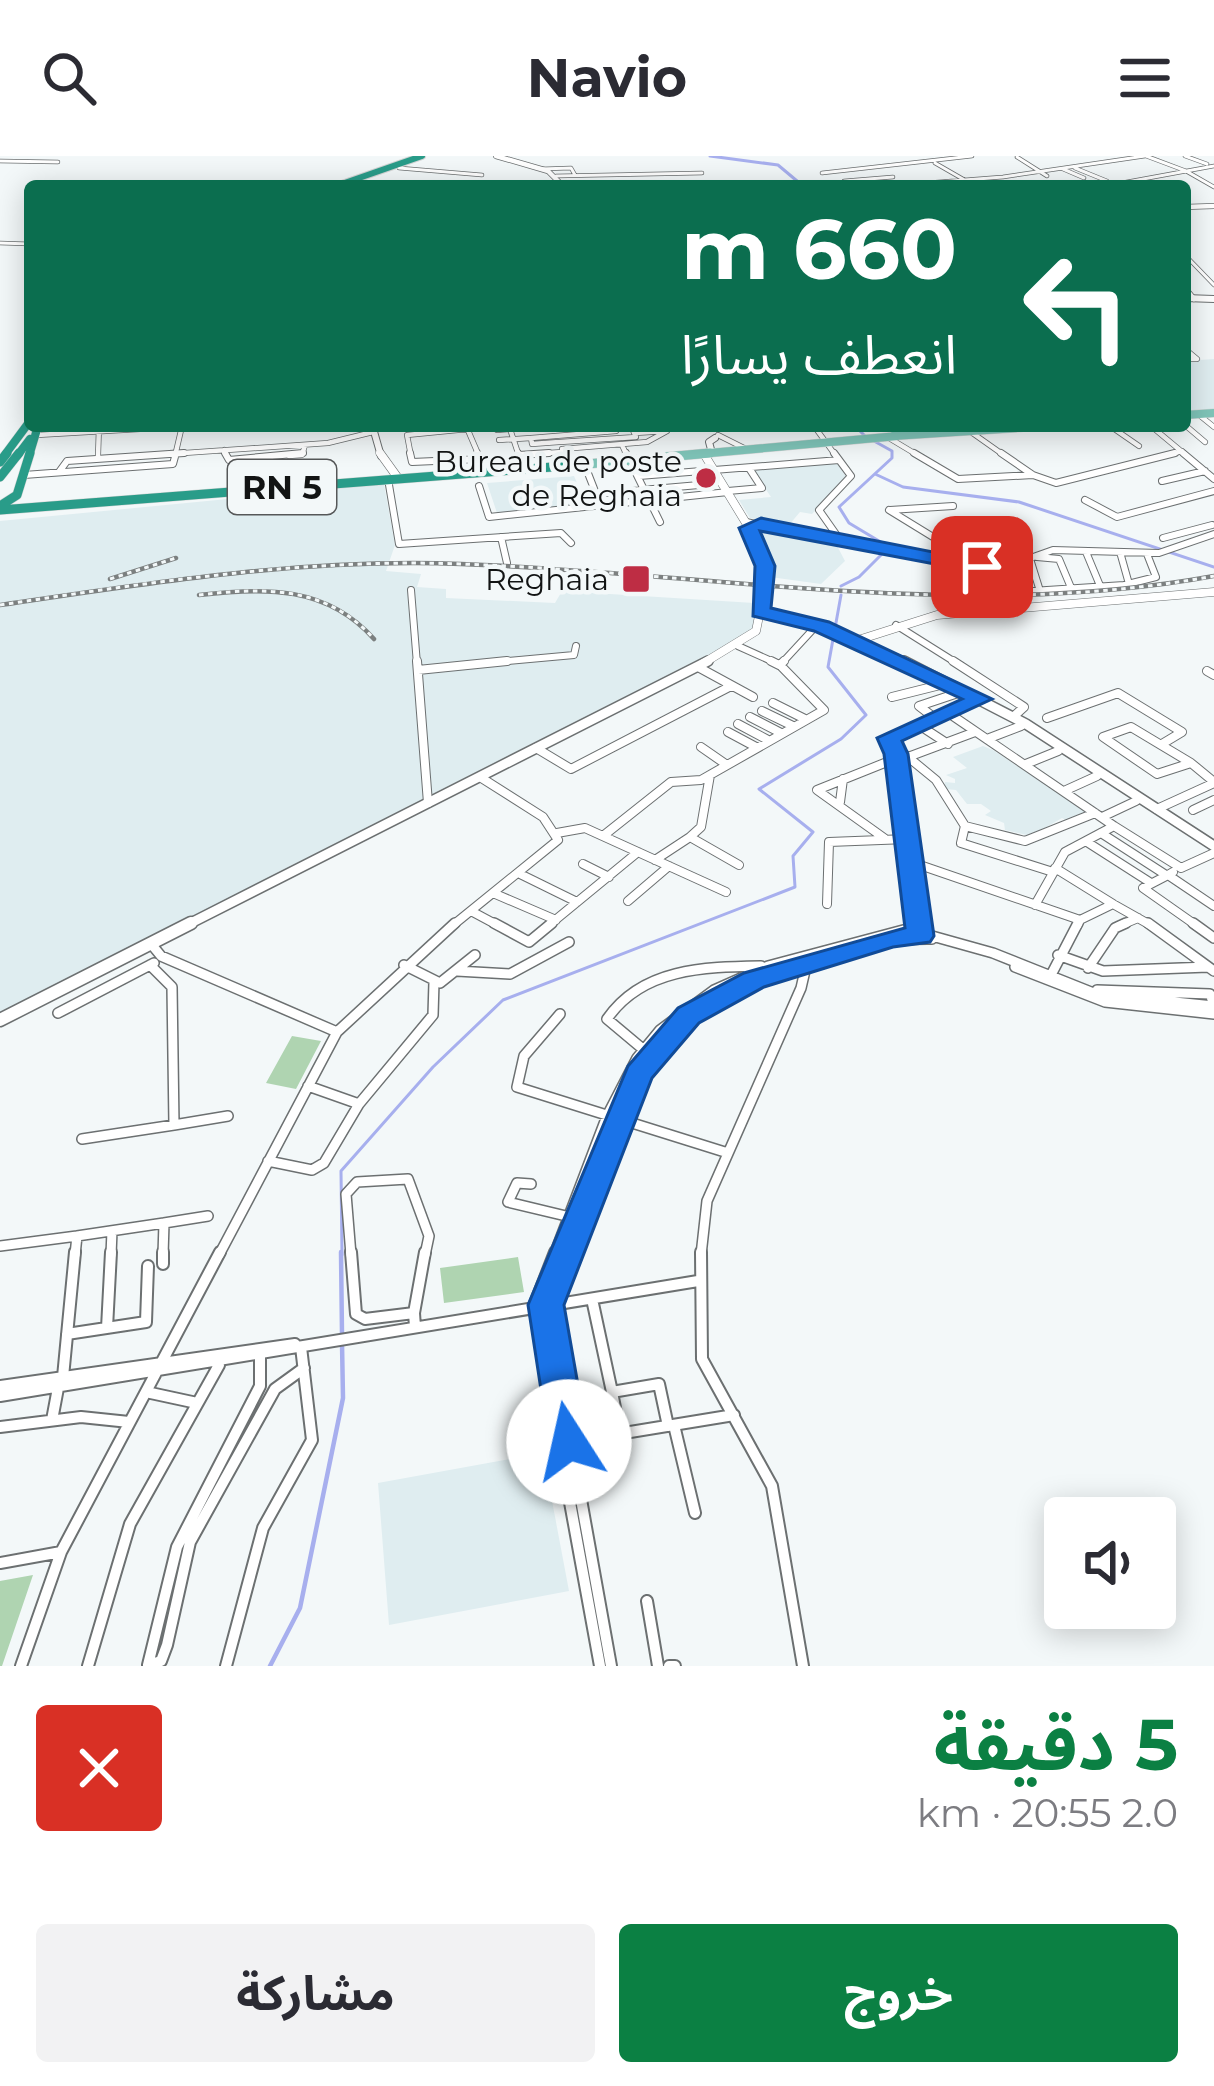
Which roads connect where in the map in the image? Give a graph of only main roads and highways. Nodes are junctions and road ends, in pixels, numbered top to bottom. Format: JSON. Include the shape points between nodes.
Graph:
{"nodes":[{"id":1,"x":425,"y":156,"type":"edge"},
{"id":2,"x":496,"y":156,"type":"edge"},
{"id":3,"x":356,"y":180,"type":"edge"},
{"id":4,"x":360,"y":180,"type":"edge"},
{"id":5,"x":559,"y":180,"type":"edge"},
{"id":6,"x":30,"y":432,"type":"edge"},
{"id":7,"x":33,"y":432,"type":"edge"},
{"id":8,"x":374,"y":432,"type":"edge"},
{"id":9,"x":374,"y":432,"type":"edge"},
{"id":10,"x":714,"y":432,"type":"edge"},
{"id":11,"x":894,"y":432,"type":"edge"},
{"id":12,"x":971,"y":432,"type":"edge"},
{"id":13,"x":886,"y":438,"type":"junction"},
{"id":14,"x":561,"y":450,"type":"joint"},
{"id":15,"x":712,"y":453,"type":"junction"},
{"id":16,"x":0,"y":470,"type":"edge"},
{"id":17,"x":387,"y":476,"type":"junction"},
{"id":18,"x":21,"y":502,"type":"junction"},
{"id":19,"x":1,"y":508,"type":"edge"},
{"id":20,"x":1214,"y":592,"type":"edge"},
{"id":21,"x":759,"y":617,"type":"junction"},
{"id":22,"x":855,"y":641,"type":"junction"},
{"id":23,"x":1012,"y":717,"type":"junction"},
{"id":24,"x":1214,"y":850,"type":"edge"},
{"id":25,"x":0,"y":1020,"type":"edge"}],
"edges":[{"from":1,"to":3,"type":"highway"},
{"from":1,"to":4,"type":"highway"},
{"from":2,"to":5,"type":"main road"},
{"from":6,"to":16,"type":"highway"},
{"from":7,"to":18,"type":"highway"},
{"from":8,"to":17,"type":"main road"},
{"from":9,"to":17,"type":"main road"},
{"from":10,"to":15,"type":"main road"},
{"from":11,"to":13,"type":"main road"},
{"from":12,"to":13,"type":"main road","number":"RN 5"},
{"from":13,"to":15,"type":"main road","number":"RN 5"},
{"from":14,"to":15,"type":"main road","number":"RN 5","via":[[584,463]]},
{"from":14,"to":17,"type":"highway","number":"RN 5"},
{"from":15,"to":21,"type":"main road","bridge":true,"via":[[765,566]]},
{"from":17,"to":18,"type":"highway","number":"RN 5"},
{"from":18,"to":19,"type":"highway"},
{"from":20,"to":22,"type":"main road","via":[[924,618]]},
{"from":21,"to":22,"type":"main road"},
{"from":21,"to":25,"type":"main road","via":[[738,646]]},
{"from":22,"to":23,"type":"main road"},
{"from":23,"to":24,"type":"main road"},
{"from":23,"to":24,"type":"main road"}]}
